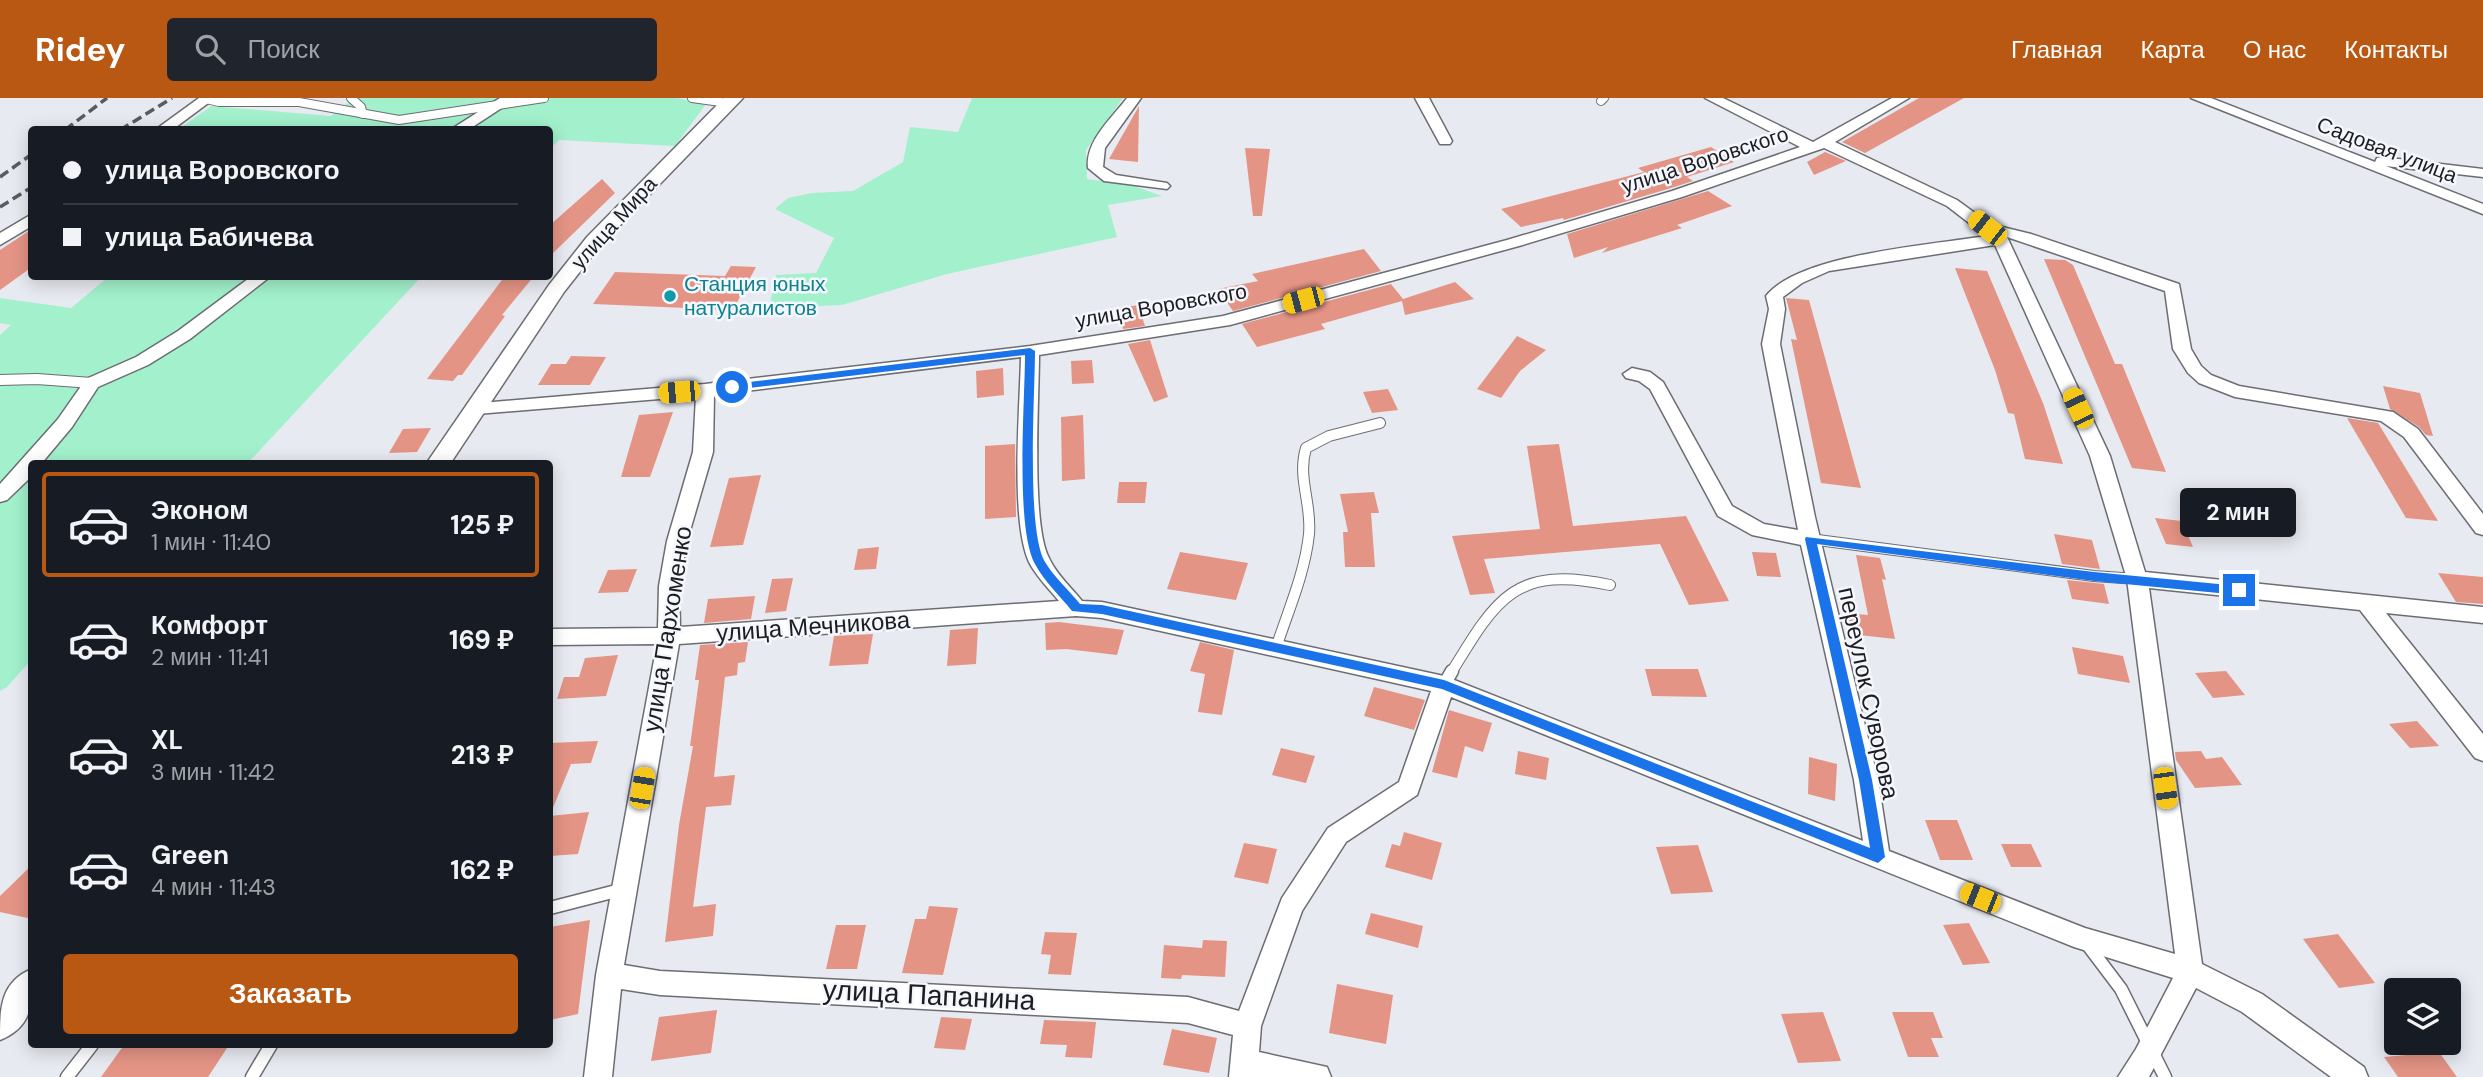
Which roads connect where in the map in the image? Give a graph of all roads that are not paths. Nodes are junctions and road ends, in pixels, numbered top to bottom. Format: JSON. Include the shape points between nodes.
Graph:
{"nodes":[{"id":1,"x":351,"y":98,"type":"edge"},
{"id":2,"x":544,"y":98,"type":"edge"},
{"id":3,"x":692,"y":98,"type":"edge"},
{"id":4,"x":1134,"y":98,"type":"edge"},
{"id":5,"x":1422,"y":98,"type":"edge"},
{"id":6,"x":1712,"y":98,"type":"edge"},
{"id":7,"x":1902,"y":98,"type":"edge"},
{"id":8,"x":2198,"y":98,"type":"edge"},
{"id":9,"x":207,"y":99,"type":"edge"},
{"id":10,"x":731,"y":101,"type":"edge"},
{"id":11,"x":504,"y":102,"type":"edge"},
{"id":12,"x":363,"y":114,"type":"junction"},
{"id":13,"x":168,"y":126,"type":"edge"},
{"id":14,"x":464,"y":126,"type":"edge"},
{"id":15,"x":1445,"y":141,"type":"dead end"},
{"id":16,"x":1820,"y":145,"type":"junction"},
{"id":17,"x":2342,"y":155,"type":"junction"},
{"id":18,"x":2483,"y":173,"type":"edge"},
{"id":19,"x":1162,"y":186,"type":"dead end"},
{"id":20,"x":2483,"y":209,"type":"edge"},
{"id":21,"x":28,"y":222,"type":"edge"},
{"id":22,"x":1993,"y":234,"type":"junction"},
{"id":23,"x":0,"y":240,"type":"edge"},
{"id":24,"x":257,"y":280,"type":"edge"},
{"id":25,"x":1030,"y":351,"type":"junction"},
{"id":26,"x":1632,"y":374,"type":"dead end"},
{"id":27,"x":0,"y":380,"type":"edge"},
{"id":28,"x":92,"y":383,"type":"junction"},
{"id":29,"x":705,"y":390,"type":"junction"},
{"id":30,"x":478,"y":408,"type":"junction"},
{"id":31,"x":1380,"y":423,"type":"dead end"},
{"id":32,"x":34,"y":460,"type":"edge"},
{"id":33,"x":441,"y":460,"type":"edge"},
{"id":34,"x":28,"y":467,"type":"edge"},
{"id":35,"x":0,"y":495,"type":"edge"},
{"id":36,"x":2483,"y":528,"type":"edge"},
{"id":37,"x":1810,"y":539,"type":"junction"},
{"id":38,"x":2137,"y":579,"type":"junction"},
{"id":39,"x":1610,"y":585,"type":"dead end"},
{"id":40,"x":2367,"y":604,"type":"junction"},
{"id":41,"x":1076,"y":608,"type":"junction"},
{"id":42,"x":2483,"y":615,"type":"edge"},
{"id":43,"x":669,"y":636,"type":"junction"},
{"id":44,"x":553,"y":637,"type":"edge"},
{"id":45,"x":1276,"y":648,"type":"junction"},
{"id":46,"x":1444,"y":685,"type":"junction"},
{"id":47,"x":2483,"y":751,"type":"edge"},
{"id":48,"x":1878,"y":857,"type":"junction"},
{"id":49,"x":624,"y":889,"type":"junction"},
{"id":50,"x":553,"y":907,"type":"edge"},
{"id":51,"x":2083,"y":939,"type":"junction"},
{"id":52,"x":2190,"y":971,"type":"junction"},
{"id":53,"x":609,"y":975,"type":"junction"},
{"id":54,"x":28,"y":989,"type":"edge"},
{"id":55,"x":0,"y":1024,"type":"edge"},
{"id":56,"x":1247,"y":1026,"type":"junction"},
{"id":57,"x":90,"y":1048,"type":"edge"},
{"id":58,"x":269,"y":1048,"type":"edge"},
{"id":59,"x":2151,"y":1049,"type":"junction"},
{"id":60,"x":1244,"y":1070,"type":"edge"},
{"id":61,"x":67,"y":1077,"type":"edge"},
{"id":62,"x":252,"y":1077,"type":"edge"},
{"id":63,"x":598,"y":1077,"type":"edge"},
{"id":64,"x":1317,"y":1077,"type":"edge"},
{"id":65,"x":2132,"y":1077,"type":"edge"},
{"id":66,"x":2165,"y":1077,"type":"edge"},
{"id":67,"x":2354,"y":1077,"type":"edge"}],
"edges":[{"from":1,"to":12,"type":"lane"},
{"from":2,"to":11,"type":"lane"},
{"from":3,"to":10,"type":"lane"},
{"from":4,"to":19,"type":"street","via":[[1095,152],[1095,167],[1111,178]]},
{"from":5,"to":15,"type":"street"},
{"from":6,"to":16,"type":"street"},
{"from":7,"to":16,"type":"street","name":"улица Воровского"},
{"from":8,"to":17,"type":"street","name":"Садовая улица"},
{"from":9,"to":12,"type":"lane","via":[[299,102]]},
{"from":9,"to":13,"type":"street"},
{"from":10,"to":30,"type":"street","name":"улица Мира","via":[[594,241],[556,289]]},
{"from":11,"to":12,"type":"lane","via":[[426,118],[398,120]]},
{"from":11,"to":14,"type":"street"},
{"from":16,"to":22,"type":"street","via":[[1952,203]]},
{"from":16,"to":25,"type":"street","name":"улица Воровского","via":[[1525,239],[1224,321]]},
{"from":17,"to":18,"type":"street"},
{"from":17,"to":20,"type":"street","name":"Садовая улица"},
{"from":21,"to":23,"type":"street"},
{"from":22,"to":36,"type":"street","via":[[2025,237],[2172,288],[2182,349],[2205,379],[2235,391],[2362,411],[2400,423]]},
{"from":22,"to":37,"type":"street","name":"переулок Суворова","via":[[1825,267],[1796,279],[1774,296],[1777,309],[1771,344]]},
{"from":22,"to":38,"type":"street","via":[[2100,456]]},
{"from":24,"to":28,"type":"street","via":[[184,335],[142,361]]},
{"from":25,"to":29,"type":"street","name":"улица Воровского"},
{"from":25,"to":41,"type":"street","via":[[1033,545],[1040,563]]},
{"from":26,"to":37,"type":"street","via":[[1657,386],[1725,511],[1759,530]]},
{"from":27,"to":28,"type":"lane"},
{"from":28,"to":32,"type":"street"},
{"from":29,"to":30,"type":"street","name":"улица Воровского"},
{"from":29,"to":43,"type":"street","name":"улица Пархоменко","via":[[703,452],[669,586]]},
{"from":30,"to":33,"type":"street","name":"улица Мира"},
{"from":31,"to":45,"type":"lane","via":[[1329,436],[1306,448],[1301,485],[1310,532]]},
{"from":34,"to":35,"type":"street"},
{"from":37,"to":38,"type":"lane"},
{"from":37,"to":48,"type":"street","name":"переулок Суворова","via":[[1866,780]]},
{"from":38,"to":40,"type":"street"},
{"from":38,"to":52,"type":"street"},
{"from":39,"to":46,"type":"lane","via":[[1564,578],[1520,587],[1474,635]]},
{"from":40,"to":42,"type":"street"},
{"from":40,"to":47,"type":"street"},
{"from":41,"to":43,"type":"street","name":"улица Мечникова"},
{"from":41,"to":45,"type":"street","name":"улица Мечникова"},
{"from":43,"to":44,"type":"street","name":"улица Мечникова"},
{"from":43,"to":49,"type":"street","name":"улица Пархоменко"},
{"from":45,"to":46,"type":"street","name":"улица Мечникова"},
{"from":46,"to":48,"type":"street","name":"улица Мечникова"},
{"from":46,"to":56,"type":"street","via":[[1409,788],[1337,835],[1291,906]]},
{"from":48,"to":51,"type":"street","name":"улица Мечникова"},
{"from":49,"to":50,"type":"lane"},
{"from":49,"to":53,"type":"street","name":"улица Пархоменко"},
{"from":51,"to":52,"type":"street","name":"улица Мечникова"},
{"from":51,"to":59,"type":"lane","via":[[2121,989]]},
{"from":52,"to":59,"type":"street"},
{"from":52,"to":67,"type":"street","name":"улица Мечникова","via":[[2252,1003]]},
{"from":53,"to":56,"type":"street","name":"улица Папанина","via":[[660,983],[1188,1010]]},
{"from":53,"to":63,"type":"street","name":"улица Пархоменко"},
{"from":54,"to":55,"type":"street"},
{"from":56,"to":60,"type":"street"},
{"from":57,"to":61,"type":"lane"},
{"from":58,"to":62,"type":"lane"},
{"from":59,"to":65,"type":"street"},
{"from":59,"to":66,"type":"lane"},
{"from":60,"to":64,"type":"street"}]}
